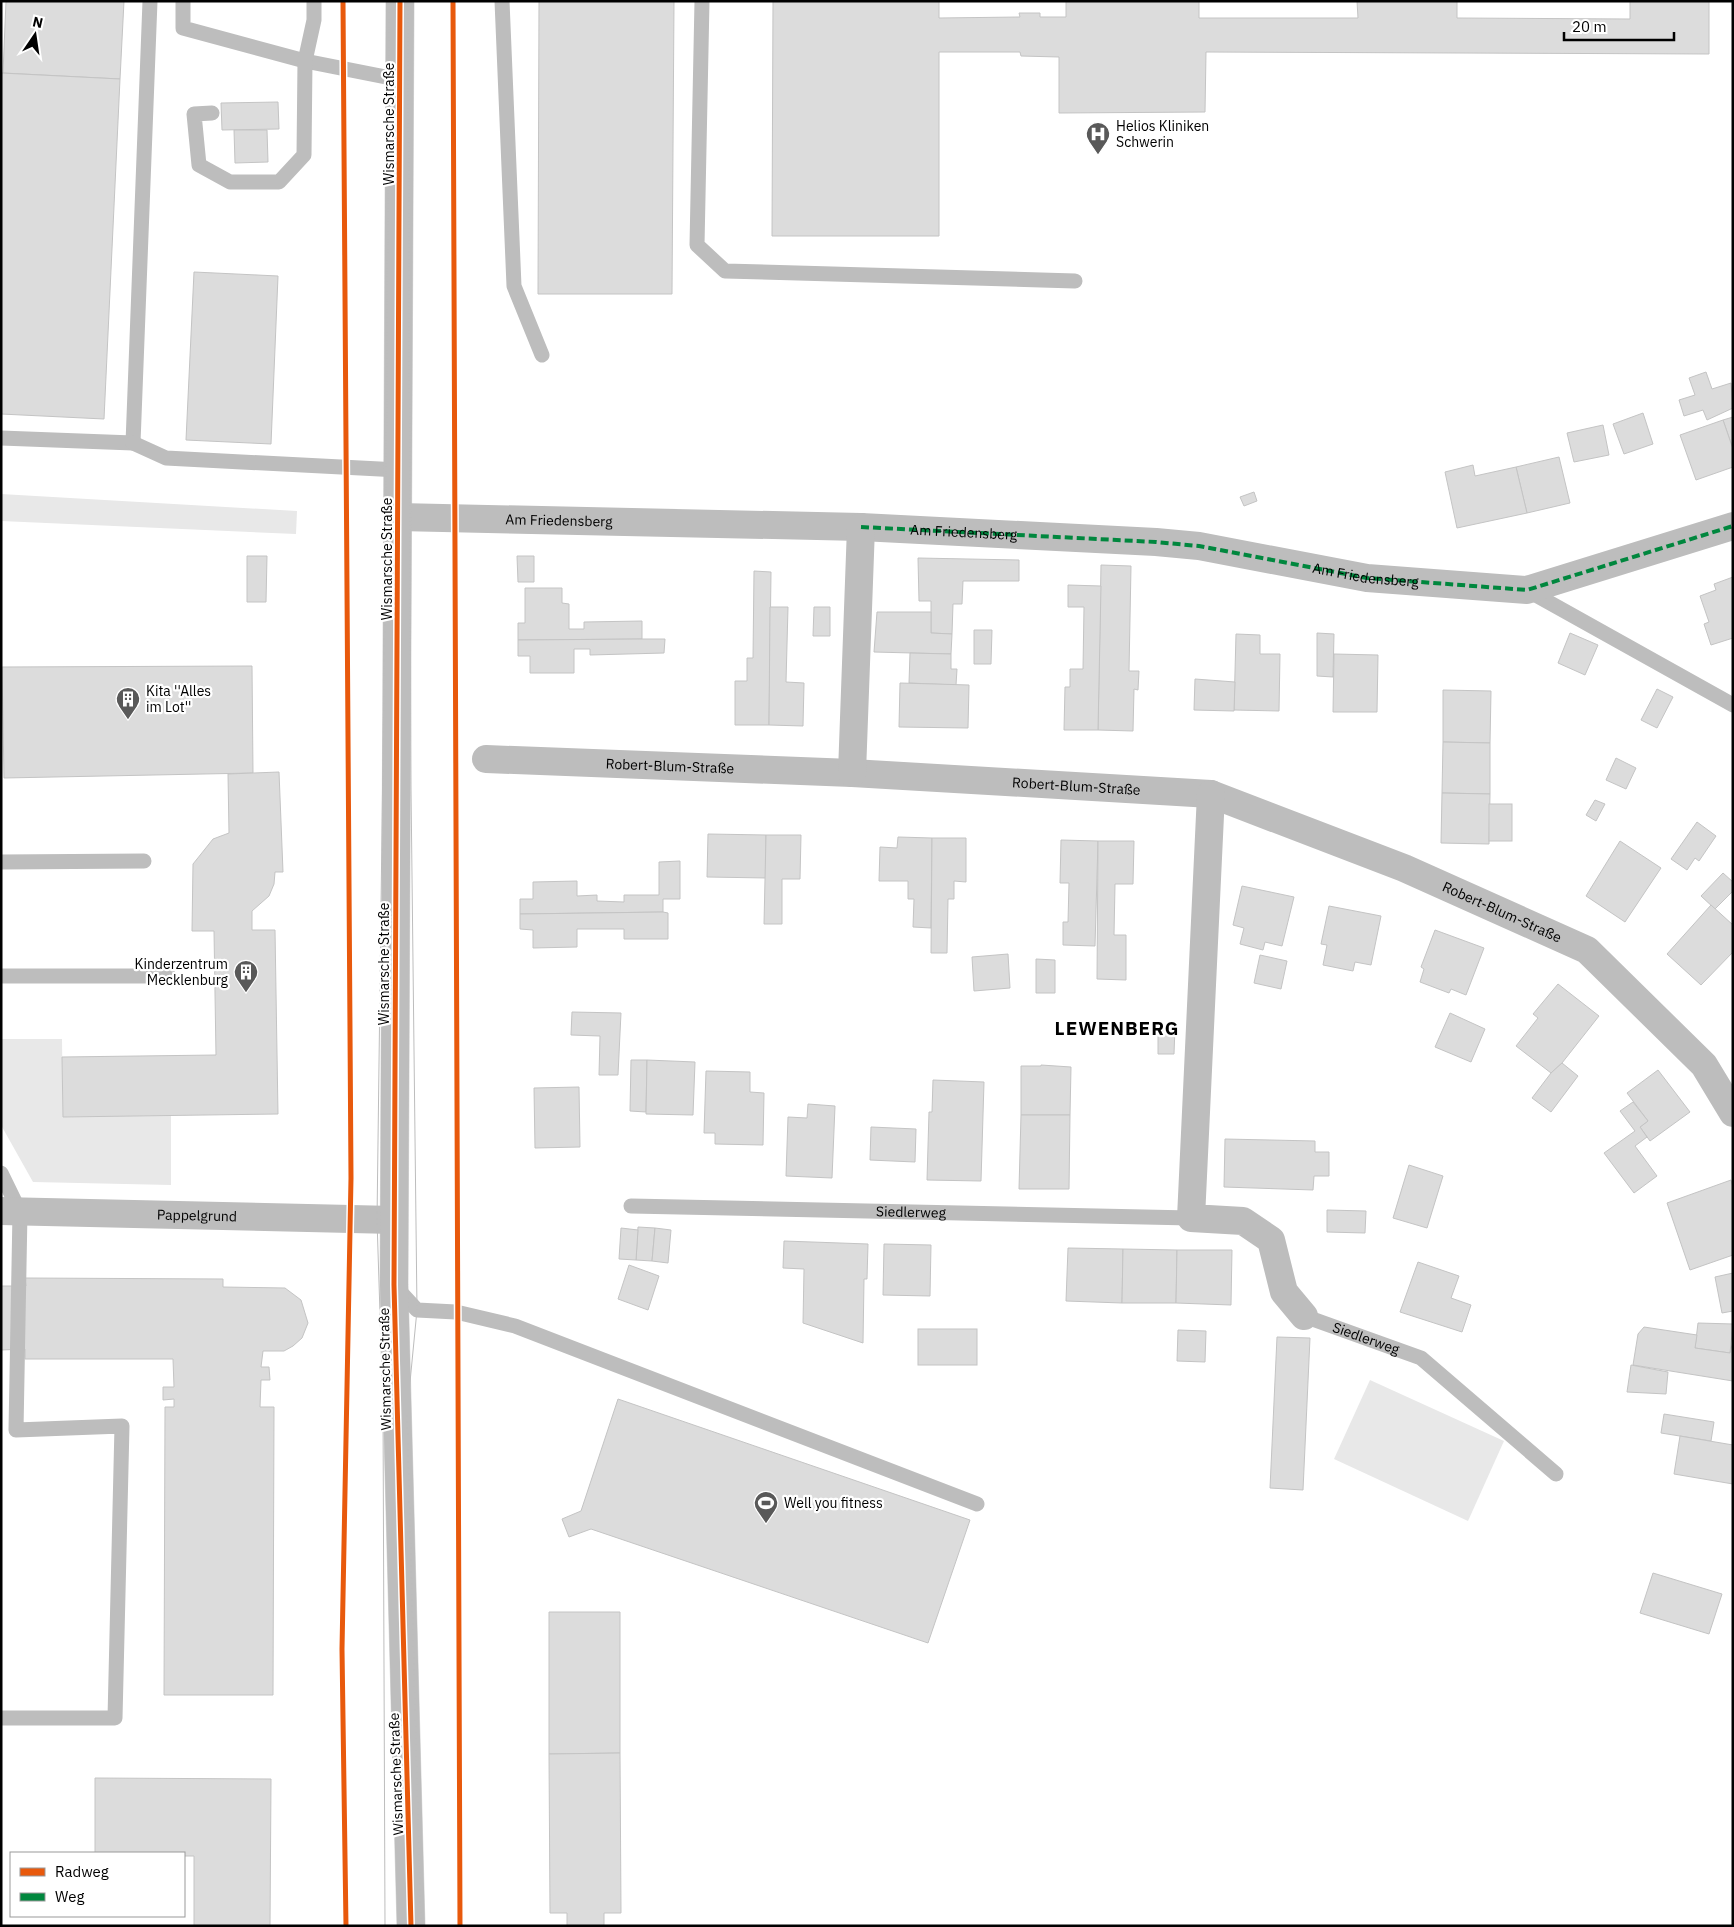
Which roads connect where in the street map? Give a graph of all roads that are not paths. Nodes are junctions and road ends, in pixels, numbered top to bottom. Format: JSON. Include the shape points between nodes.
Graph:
{"nodes":[{"id":1,"x":150,"y":1,"type":"edge"},
{"id":2,"x":184,"y":1,"type":"edge"},
{"id":3,"x":314,"y":1,"type":"edge"},
{"id":4,"x":400,"y":1,"type":"edge"},
{"id":5,"x":502,"y":1,"type":"edge"},
{"id":6,"x":702,"y":1,"type":"edge"},
{"id":7,"x":306,"y":61,"type":"junction"},
{"id":8,"x":401,"y":80,"type":"junction"},
{"id":9,"x":212,"y":113,"type":"dead end"},
{"id":10,"x":1075,"y":281,"type":"dead end"},
{"id":11,"x":542,"y":355,"type":"dead end"},
{"id":12,"x":1,"y":438,"type":"edge"},
{"id":13,"x":133,"y":443,"type":"junction"},
{"id":14,"x":398,"y":470,"type":"junction"},
{"id":15,"x":398,"y":517,"type":"junction"},
{"id":16,"x":1733,"y":526,"type":"edge"},
{"id":17,"x":861,"y":528,"type":"junction"},
{"id":18,"x":1527,"y":590,"type":"junction"},
{"id":19,"x":1733,"y":705,"type":"edge"},
{"id":20,"x":486,"y":759,"type":"dead end"},
{"id":21,"x":852,"y":773,"type":"junction"},
{"id":22,"x":1211,"y":794,"type":"junction"},
{"id":23,"x":144,"y":860,"type":"dead end"},
{"id":24,"x":1,"y":862,"type":"edge"},
{"id":25,"x":1,"y":976,"type":"edge"},
{"id":26,"x":169,"y":976,"type":"dead end"},
{"id":27,"x":1733,"y":1113,"type":"edge"},
{"id":28,"x":1,"y":1173,"type":"edge"},
{"id":29,"x":631,"y":1206,"type":"dead end"},
{"id":30,"x":11,"y":1211,"type":"edge"},
{"id":31,"x":1191,"y":1218,"type":"junction"},
{"id":32,"x":394,"y":1220,"type":"junction"},
{"id":33,"x":394,"y":1285,"type":"junction"},
{"id":34,"x":1304,"y":1316,"type":"joint"},
{"id":35,"x":1556,"y":1474,"type":"dead end"},
{"id":36,"x":977,"y":1504,"type":"dead end"},
{"id":37,"x":1,"y":1718,"type":"edge"},
{"id":38,"x":411,"y":1926,"type":"edge"}],
"edges":[{"from":1,"to":13,"type":"lane"},
{"from":2,"to":7,"type":"lane","via":[[183,28]]},
{"from":3,"to":7,"type":"lane","via":[[314,20]]},
{"from":4,"to":8,"type":"street","name":"Wismarsche Straße"},
{"from":5,"to":11,"type":"lane","via":[[514,286]]},
{"from":6,"to":10,"type":"lane","via":[[697,245],[725,272]]},
{"from":7,"to":8,"type":"lane"},
{"from":7,"to":9,"type":"lane","via":[[304,155],[279,182],[230,182],[199,165],[194,114]]},
{"from":8,"to":14,"type":"street","name":"Wismarsche Straße"},
{"from":12,"to":13,"type":"lane"},
{"from":13,"to":14,"type":"lane","via":[[166,458]]},
{"from":14,"to":15,"type":"street","name":"Wismarsche Straße"},
{"from":15,"to":17,"type":"street","name":"Am Friedensberg"},
{"from":15,"to":32,"type":"street","name":"Wismarsche Straße"},
{"from":16,"to":18,"type":"street","name":"Am Friedensberg"},
{"from":17,"to":18,"type":"street","name":"Am Friedensberg","via":[[1165,542],[1367,578]]},
{"from":17,"to":21,"type":"street"},
{"from":18,"to":19,"type":"lane","name":"Am Friedensberg"},
{"from":20,"to":21,"type":"street","name":"Robert-Blum-Straße"},
{"from":21,"to":22,"type":"street","name":"Robert-Blum-Straße"},
{"from":22,"to":27,"type":"street","name":"Robert-Blum-Straße","via":[[1404,868],[1587,950],[1704,1065]]},
{"from":22,"to":31,"type":"street"},
{"from":23,"to":24,"type":"lane"},
{"from":25,"to":26,"type":"lane"},
{"from":28,"to":30,"type":"lane"},
{"from":29,"to":31,"type":"lane","name":"Siedlerweg"},
{"from":30,"to":32,"type":"street","name":"Pappelgrund"},
{"from":30,"to":37,"type":"lane","via":[[16,1430],[122,1426],[115,1718]]},
{"from":31,"to":34,"type":"street","name":"Siedlerweg","via":[[1243,1221],[1271,1240],[1284,1292]]},
{"from":32,"to":33,"type":"street","name":"Wismarsche Straße"},
{"from":33,"to":36,"type":"lane","via":[[417,1310],[456,1312],[515,1326]]},
{"from":33,"to":38,"type":"street","name":"Wismarsche Straße"},
{"from":34,"to":35,"type":"lane","name":"Siedlerweg","via":[[1421,1358]]}]}
